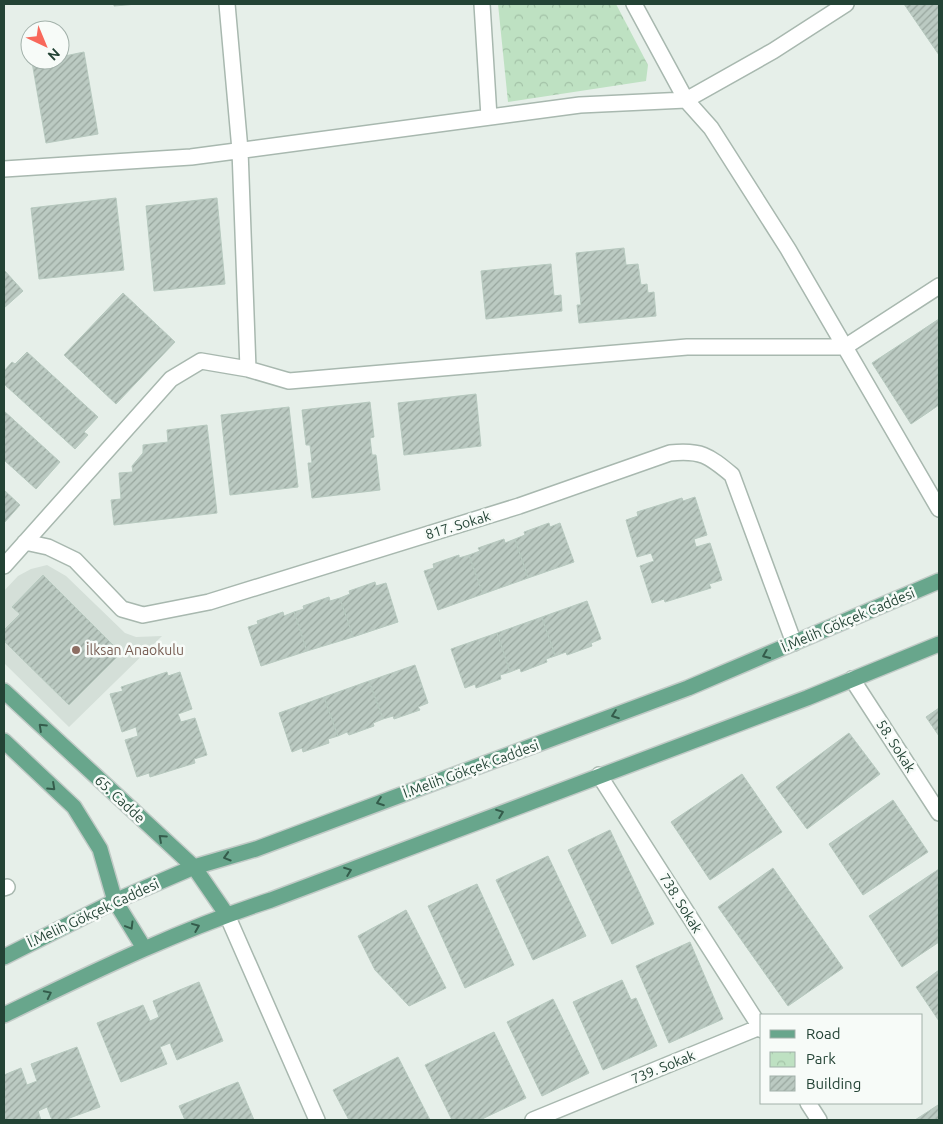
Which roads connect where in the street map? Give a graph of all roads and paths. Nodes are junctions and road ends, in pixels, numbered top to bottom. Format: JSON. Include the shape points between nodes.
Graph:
{"nodes":[{"id":1,"x":227,"y":4,"type":"edge"},
{"id":2,"x":482,"y":4,"type":"edge"},
{"id":3,"x":634,"y":4,"type":"edge"},
{"id":4,"x":846,"y":4,"type":"edge"},
{"id":5,"x":686,"y":100,"type":"junction"},
{"id":6,"x":489,"y":117,"type":"junction"},
{"id":7,"x":240,"y":150,"type":"junction"},
{"id":8,"x":4,"y":170,"type":"edge"},
{"id":9,"x":939,"y":286,"type":"edge"},
{"id":10,"x":845,"y":347,"type":"junction"},
{"id":11,"x":248,"y":369,"type":"junction"},
{"id":12,"x":939,"y":509,"type":"edge"},
{"id":13,"x":25,"y":542,"type":"junction"},
{"id":14,"x":4,"y":566,"type":"edge"},
{"id":15,"x":939,"y":581,"type":"edge"},
{"id":16,"x":794,"y":643,"type":"junction"},
{"id":17,"x":939,"y":644,"type":"edge"},
{"id":18,"x":852,"y":679,"type":"junction"},
{"id":19,"x":4,"y":691,"type":"edge"},
{"id":20,"x":4,"y":742,"type":"edge"},
{"id":21,"x":600,"y":775,"type":"junction"},
{"id":22,"x":939,"y":813,"type":"edge"},
{"id":23,"x":194,"y":867,"type":"junction"},
{"id":24,"x":115,"y":901,"type":"junction"},
{"id":25,"x":226,"y":915,"type":"junction"},
{"id":26,"x":144,"y":948,"type":"junction"},
{"id":27,"x":4,"y":956,"type":"edge"},
{"id":28,"x":4,"y":1016,"type":"edge"},
{"id":29,"x":760,"y":1027,"type":"edge"},
{"id":30,"x":760,"y":1029,"type":"edge"},
{"id":31,"x":809,"y":1104,"type":"edge"},
{"id":32,"x":569,"y":1113,"type":"edge"},
{"id":33,"x":318,"y":1120,"type":"edge"},
{"id":34,"x":533,"y":1120,"type":"edge"},
{"id":35,"x":819,"y":1120,"type":"edge"}],
"edges":[{"from":1,"to":7,"type":"street"},
{"from":2,"to":6,"type":"street"},
{"from":3,"to":5,"type":"street"},
{"from":4,"to":5,"type":"street","via":[[774,51]]},
{"from":5,"to":6,"type":"street","via":[[580,105]]},
{"from":5,"to":10,"type":"street","via":[[711,128],[788,249]]},
{"from":6,"to":7,"type":"street"},
{"from":7,"to":8,"type":"street","via":[[191,157]]},
{"from":7,"to":11,"type":"street"},
{"from":9,"to":10,"type":"street"},
{"from":10,"to":11,"type":"street","via":[[688,346],[289,381]]},
{"from":10,"to":12,"type":"street"},
{"from":11,"to":13,"type":"street","via":[[201,361],[171,379]]},
{"from":13,"to":14,"type":"street"},
{"from":13,"to":16,"type":"street","name":"817. Sokak","via":[[48,547],[75,560],[122,609],[143,615],[209,602],[519,506],[670,453],[692,451],[714,460],[732,475]]},
{"from":15,"to":16,"type":"main road","name":"İ.Melih Gökçek Caddesi"},
{"from":16,"to":23,"type":"main road","name":"İ.Melih Gökçek Caddesi","one_way":true,"via":[[688,688],[256,849]]},
{"from":17,"to":18,"type":"main road"},
{"from":18,"to":21,"type":"main road"},
{"from":18,"to":22,"type":"street","name":"58. Sokak"},
{"from":23,"to":19,"type":"main road","name":"65. Cadde","one_way":true},
{"from":20,"to":24,"type":"main road","one_way":true,"via":[[74,807],[100,848]]},
{"from":25,"to":21,"type":"main road","one_way":true},
{"from":21,"to":29,"type":"street","name":"738. Sokak"},
{"from":23,"to":24,"type":"main road","name":"İ.Melih Gökçek Caddesi"},
{"from":23,"to":25,"type":"main road","name":"65. Cadde"},
{"from":24,"to":26,"type":"main road","one_way":true},
{"from":24,"to":27,"type":"main road","name":"İ.Melih Gökçek Caddesi"},
{"from":26,"to":25,"type":"main road","one_way":true},
{"from":25,"to":33,"type":"street"},
{"from":28,"to":26,"type":"main road","one_way":true},
{"from":30,"to":32,"type":"street","name":"739. Sokak"},
{"from":31,"to":35,"type":"street"},
{"from":32,"to":34,"type":"street","name":"739. Sokak"}]}
